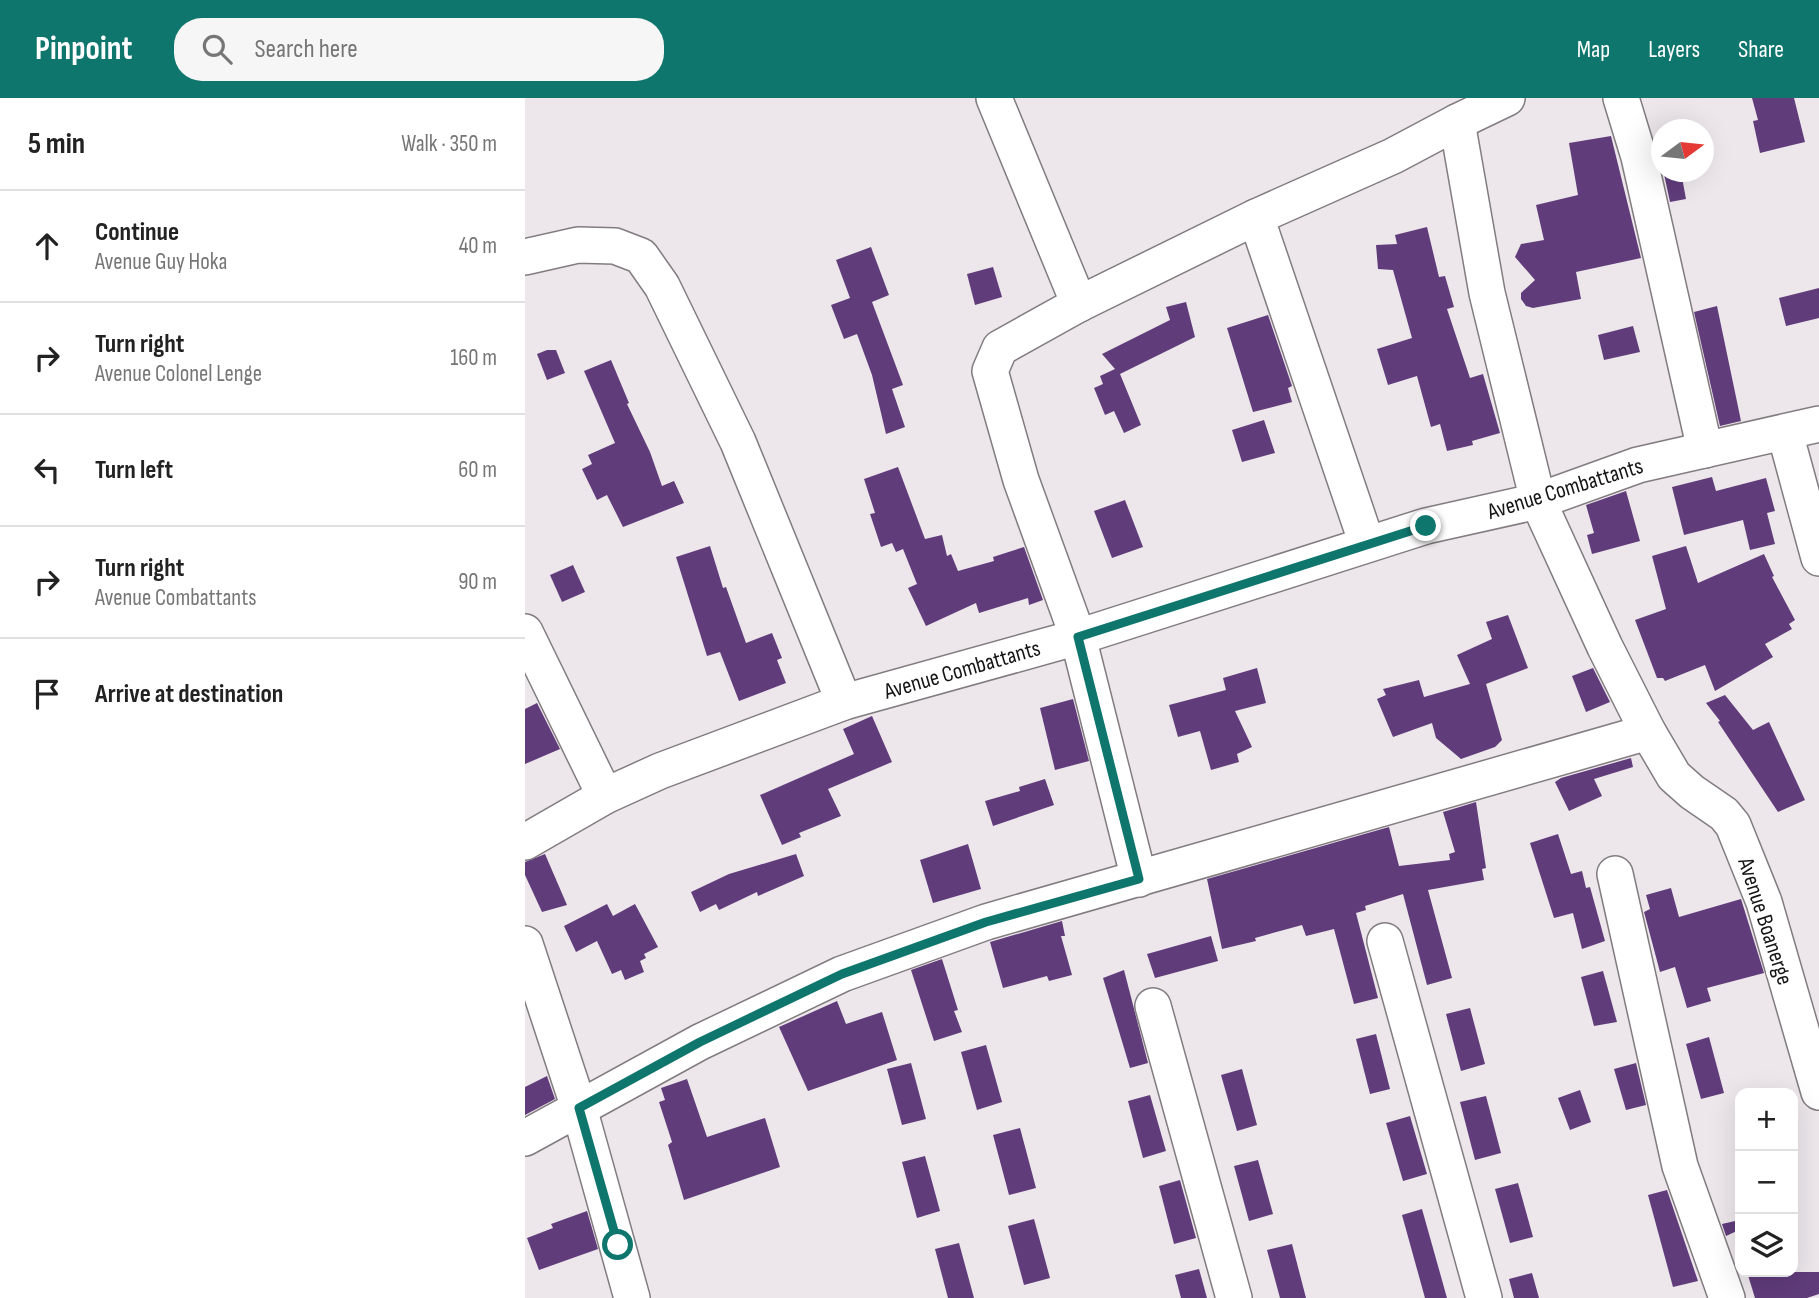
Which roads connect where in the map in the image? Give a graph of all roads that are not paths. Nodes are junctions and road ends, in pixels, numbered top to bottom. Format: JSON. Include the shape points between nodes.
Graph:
{"nodes":[{"id":1,"x":995,"y":98,"type":"edge"},
{"id":2,"x":1507,"y":98,"type":"edge"},
{"id":3,"x":1621,"y":98,"type":"edge"},
{"id":4,"x":1457,"y":122,"type":"junction"},
{"id":5,"x":1256,"y":217,"type":"junction"},
{"id":6,"x":525,"y":257,"type":"edge"},
{"id":7,"x":1079,"y":304,"type":"junction"},
{"id":8,"x":1819,"y":424,"type":"edge"},
{"id":9,"x":1785,"y":433,"type":"junction"},
{"id":10,"x":1705,"y":450,"type":"junction"},
{"id":11,"x":1538,"y":501,"type":"junction"},
{"id":12,"x":1367,"y":544,"type":"junction"},
{"id":13,"x":1819,"y":558,"type":"edge"},
{"id":14,"x":525,"y":632,"type":"edge"},
{"id":15,"x":1078,"y":637,"type":"junction"},
{"id":16,"x":844,"y":702,"type":"junction"},
{"id":17,"x":1648,"y":732,"type":"junction"},
{"id":18,"x":605,"y":796,"type":"junction"},
{"id":19,"x":525,"y":842,"type":"edge"},
{"id":20,"x":1615,"y":874,"type":"dead end"},
{"id":21,"x":1139,"y":879,"type":"junction"},
{"id":22,"x":1385,"y":941,"type":"dead end"},
{"id":23,"x":525,"y":944,"type":"edge"},
{"id":24,"x":1153,"y":1006,"type":"dead end"},
{"id":25,"x":1819,"y":1091,"type":"edge"},
{"id":26,"x":579,"y":1108,"type":"junction"},
{"id":27,"x":525,"y":1138,"type":"edge"},
{"id":28,"x":632,"y":1298,"type":"edge"},
{"id":29,"x":1234,"y":1298,"type":"edge"},
{"id":30,"x":1484,"y":1298,"type":"edge"},
{"id":31,"x":1727,"y":1298,"type":"edge"}],
"edges":[{"from":1,"to":7,"type":"street"},
{"from":2,"to":4,"type":"street"},
{"from":3,"to":10,"type":"street","via":[[1639,157]]},
{"from":4,"to":5,"type":"street"},
{"from":4,"to":11,"type":"street","via":[[1487,293]]},
{"from":5,"to":7,"type":"street"},
{"from":5,"to":12,"type":"street"},
{"from":6,"to":16,"type":"street","via":[[578,245],[615,246],[642,256],[663,286],[738,442]]},
{"from":7,"to":15,"type":"street","via":[[1000,348],[990,371],[1021,480]]},
{"from":8,"to":9,"type":"street","name":"Avenue Combattants"},
{"from":9,"to":10,"type":"street","name":"Avenue Combattants"},
{"from":9,"to":13,"type":"street"},
{"from":10,"to":11,"type":"street","name":"Avenue Combattants","via":[[1638,466]]},
{"from":11,"to":12,"type":"street","name":"Avenue Combattants"},
{"from":11,"to":17,"type":"street"},
{"from":12,"to":15,"type":"street","name":"Avenue Combattants"},
{"from":14,"to":18,"type":"street"},
{"from":15,"to":16,"type":"street","name":"Avenue Combattants"},
{"from":15,"to":21,"type":"street"},
{"from":16,"to":18,"type":"street","name":"Avenue Combattants"},
{"from":17,"to":21,"type":"street"},
{"from":17,"to":25,"type":"street","name":"Avenue Boanerge","via":[[1674,776],[1733,825],[1764,902]]},
{"from":18,"to":19,"type":"street","name":"Avenue Combattants"},
{"from":20,"to":31,"type":"street","via":[[1680,1166]]},
{"from":21,"to":26,"type":"street","via":[[986,922],[842,974],[700,1042]]},
{"from":22,"to":30,"type":"street"},
{"from":23,"to":26,"type":"street"},
{"from":24,"to":29,"type":"street"},
{"from":26,"to":27,"type":"street"},
{"from":26,"to":28,"type":"street"}]}
